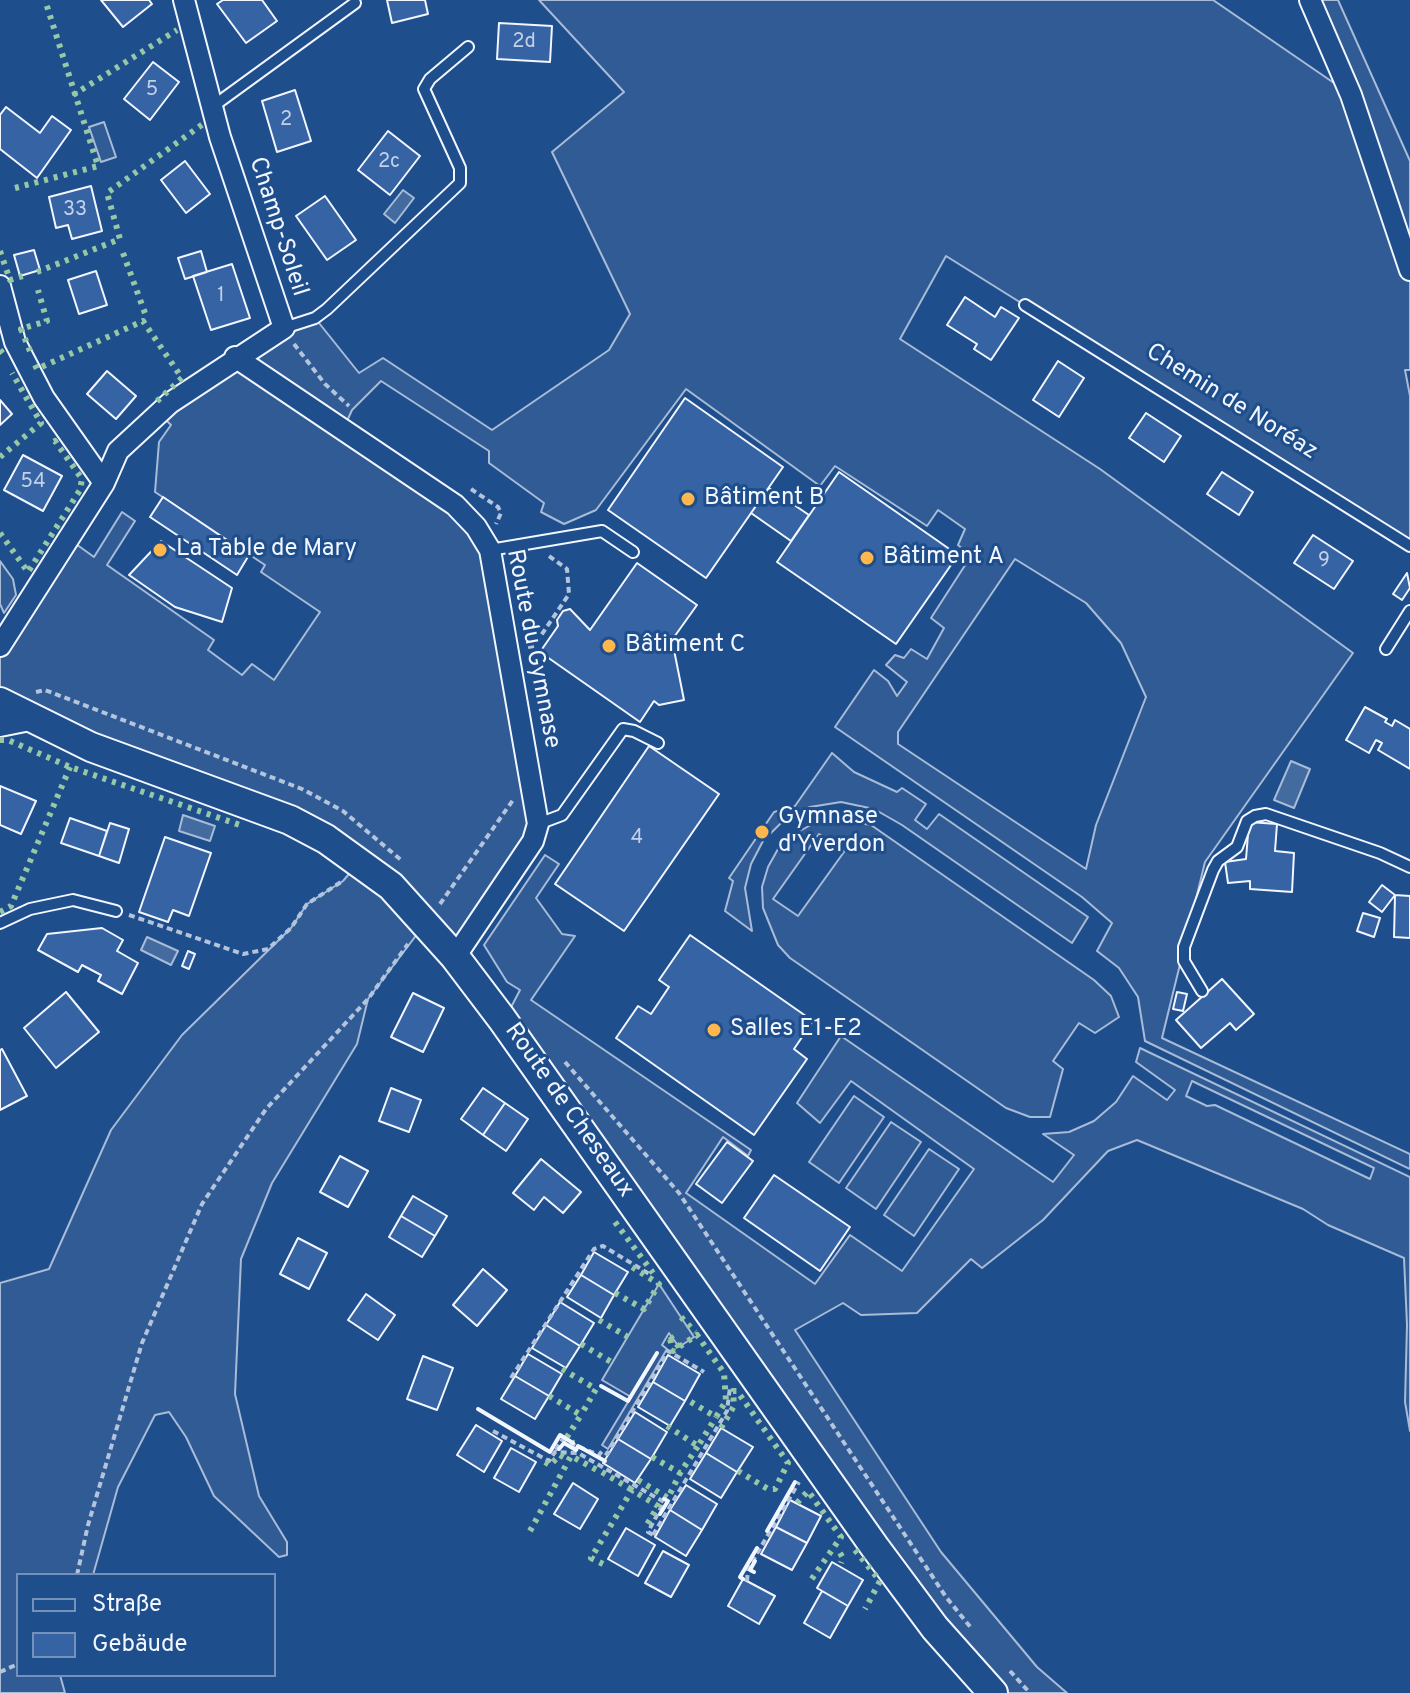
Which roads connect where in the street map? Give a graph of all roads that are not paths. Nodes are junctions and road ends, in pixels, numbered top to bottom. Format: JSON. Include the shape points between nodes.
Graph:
{"nodes":[{"id":1,"x":184,"y":0,"type":"edge"},
{"id":2,"x":1310,"y":0,"type":"edge"},
{"id":3,"x":355,"y":3,"type":"dead end"},
{"id":4,"x":468,"y":47,"type":"dead end"},
{"id":5,"x":212,"y":107,"type":"junction"},
{"id":6,"x":1410,"y":270,"type":"edge"},
{"id":7,"x":0,"y":286,"type":"edge"},
{"id":8,"x":1025,"y":305,"type":"dead end"},
{"id":9,"x":284,"y":328,"type":"junction"},
{"id":10,"x":235,"y":357,"type":"junction"},
{"id":11,"x":104,"y":483,"type":"junction"},
{"id":12,"x":1410,"y":546,"type":"edge"},
{"id":13,"x":490,"y":550,"type":"junction"},
{"id":14,"x":633,"y":552,"type":"dead end"},
{"id":15,"x":1410,"y":611,"type":"edge"},
{"id":16,"x":0,"y":646,"type":"edge"},
{"id":17,"x":1386,"y":649,"type":"dead end"},
{"id":18,"x":0,"y":702,"type":"edge"},
{"id":19,"x":35,"y":719,"type":"junction"},
{"id":20,"x":0,"y":726,"type":"edge"},
{"id":21,"x":658,"y":743,"type":"dead end"},
{"id":22,"x":538,"y":824,"type":"junction"},
{"id":23,"x":1410,"y":867,"type":"edge"},
{"id":24,"x":116,"y":911,"type":"road end"},
{"id":25,"x":0,"y":923,"type":"edge"},
{"id":26,"x":455,"y":957,"type":"junction"},
{"id":27,"x":1202,"y":991,"type":"dead end"},
{"id":28,"x":993,"y":1693,"type":"edge"}],
"edges":[{"from":1,"to":5,"type":"street","name":"Champ-Soleil"},
{"from":2,"to":6,"type":"street","via":[[1351,95]]},
{"from":3,"to":5,"type":"lane"},
{"from":4,"to":9,"type":"lane","via":[[424,89],[460,168],[460,183],[327,309]]},
{"from":5,"to":9,"type":"street","name":"Champ-Soleil"},
{"from":7,"to":11,"type":"street","via":[[15,342],[44,398]]},
{"from":8,"to":12,"type":"lane","name":"Chemin de Noréaz"},
{"from":9,"to":10,"type":"street","name":"Champ-Soleil"},
{"from":10,"to":11,"type":"street","name":"Champ-Soleil","via":[[170,403],[118,451]]},
{"from":10,"to":13,"type":"street","name":"Route du Gymnase","via":[[455,505]]},
{"from":11,"to":16,"type":"street","name":"Champ-Soleil"},
{"from":13,"to":14,"type":"lane","via":[[602,531]]},
{"from":13,"to":22,"type":"street","name":"Route du Gymnase"},
{"from":15,"to":17,"type":"lane"},
{"from":18,"to":19,"type":"street","name":"Route de Cheseaux"},
{"from":19,"to":20,"type":"street"},
{"from":19,"to":26,"type":"street","name":"Route de Cheseaux","via":[[91,747],[290,820],[391,886]]},
{"from":21,"to":22,"type":"lane","via":[[623,729],[562,815]]},
{"from":22,"to":26,"type":"street","via":[[533,841]]},
{"from":23,"to":27,"type":"lane","via":[[1266,814],[1255,816],[1247,821],[1237,847],[1213,870],[1184,947],[1184,961]]},
{"from":24,"to":25,"type":"lane","via":[[73,900],[30,909]]},
{"from":26,"to":28,"type":"street","name":"Route de Cheseaux","via":[[874,1546],[935,1628]]}]}
